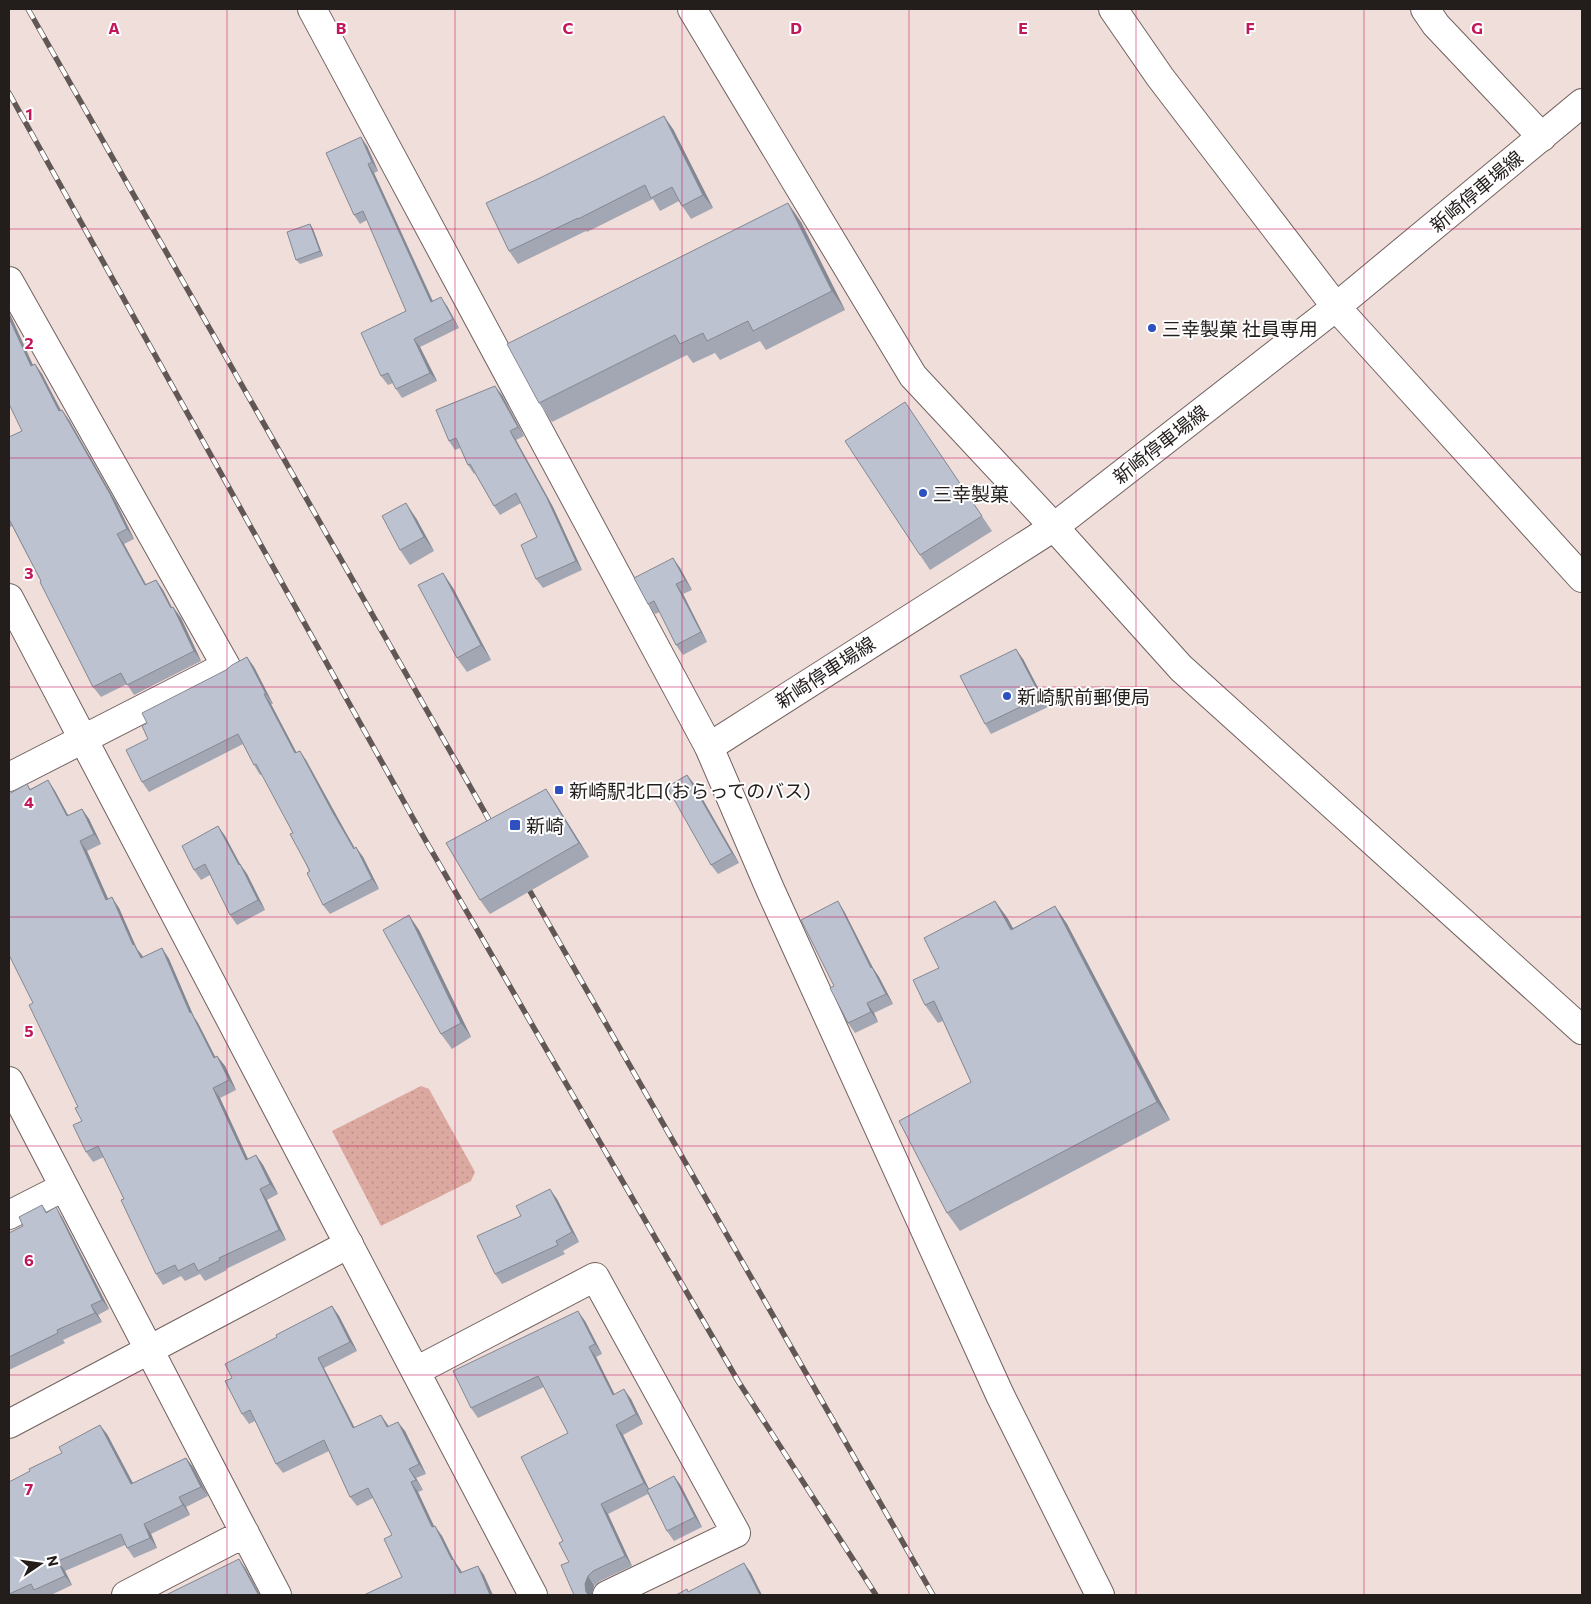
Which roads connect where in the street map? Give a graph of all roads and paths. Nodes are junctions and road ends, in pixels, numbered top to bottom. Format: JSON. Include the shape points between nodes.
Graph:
{"nodes":[{"id":1,"x":312,"y":9,"type":"edge"},
{"id":2,"x":692,"y":9,"type":"edge"},
{"id":3,"x":1113,"y":9,"type":"edge"},
{"id":4,"x":1425,"y":9,"type":"edge"},
{"id":5,"x":1580,"y":110,"type":"edge"},
{"id":6,"x":1542,"y":137,"type":"junction"},
{"id":7,"x":9,"y":282,"type":"edge"},
{"id":8,"x":1336,"y":307,"type":"junction"},
{"id":9,"x":1054,"y":527,"type":"junction"},
{"id":10,"x":1582,"y":578,"type":"edge"},
{"id":11,"x":9,"y":598,"type":"edge"},
{"id":12,"x":82,"y":739,"type":"junction"},
{"id":13,"x":709,"y":747,"type":"junction"},
{"id":14,"x":9,"y":777,"type":"edge"},
{"id":15,"x":1582,"y":1030,"type":"edge"},
{"id":16,"x":9,"y":1081,"type":"edge"},
{"id":17,"x":64,"y":1187,"type":"junction"},
{"id":18,"x":9,"y":1215,"type":"edge"},
{"id":19,"x":349,"y":1244,"type":"junction"},
{"id":20,"x":149,"y":1350,"type":"junction"},
{"id":21,"x":416,"y":1371,"type":"junction"},
{"id":22,"x":9,"y":1424,"type":"edge"},
{"id":23,"x":245,"y":1533,"type":"junction"},
{"id":24,"x":126,"y":1595,"type":"edge"},
{"id":25,"x":277,"y":1595,"type":"edge"},
{"id":26,"x":533,"y":1595,"type":"edge"},
{"id":27,"x":607,"y":1595,"type":"edge"},
{"id":28,"x":1100,"y":1595,"type":"edge"}],
"edges":[{"from":1,"to":13,"type":"street"},
{"from":2,"to":9,"type":"street","via":[[913,376]]},
{"from":3,"to":8,"type":"street","via":[[1160,77]]},
{"from":4,"to":6,"type":"street","via":[[1436,25]]},
{"from":5,"to":6,"type":"street","name":"新崎停車場線"},
{"from":6,"to":8,"type":"street","name":"新崎停車場線"},
{"from":7,"to":12,"type":"street","via":[[226,666]]},
{"from":8,"to":9,"type":"street","name":"新崎停車場線"},
{"from":8,"to":10,"type":"street"},
{"from":9,"to":13,"type":"street","name":"新崎停車場線"},
{"from":9,"to":15,"type":"street","via":[[1181,668]]},
{"from":11,"to":12,"type":"street"},
{"from":12,"to":14,"type":"street"},
{"from":12,"to":19,"type":"street"},
{"from":13,"to":28,"type":"street","via":[[778,907],[1000,1395]]},
{"from":16,"to":17,"type":"street"},
{"from":17,"to":18,"type":"street"},
{"from":17,"to":20,"type":"street"},
{"from":19,"to":20,"type":"street"},
{"from":19,"to":21,"type":"street"},
{"from":20,"to":22,"type":"street"},
{"from":20,"to":23,"type":"street"},
{"from":21,"to":26,"type":"street"},
{"from":21,"to":27,"type":"street","via":[[595,1277],[736,1533]]},
{"from":23,"to":24,"type":"street"},
{"from":23,"to":25,"type":"street"}]}
